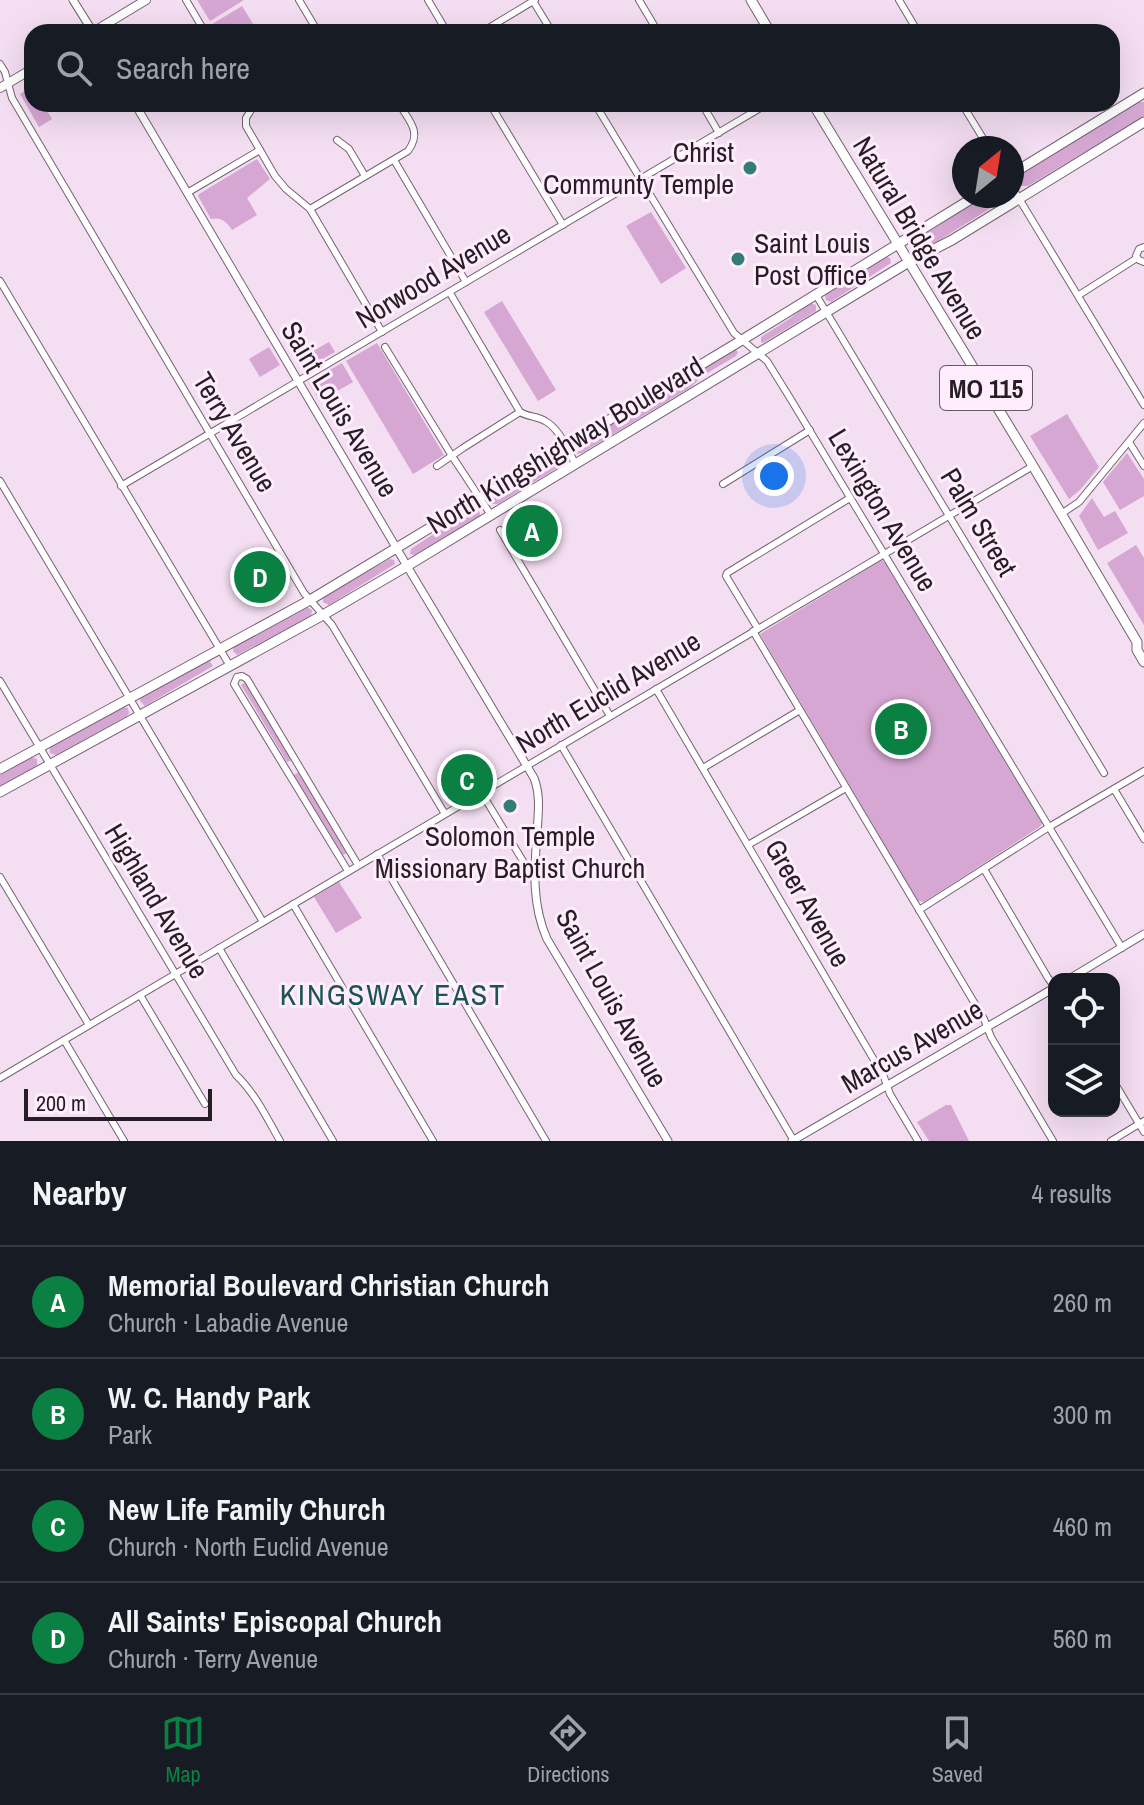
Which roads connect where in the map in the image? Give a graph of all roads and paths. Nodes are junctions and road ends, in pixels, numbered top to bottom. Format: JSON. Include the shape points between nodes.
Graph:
{"nodes":[{"id":1,"x":73,"y":0,"type":"edge"},
{"id":2,"x":146,"y":0,"type":"edge"},
{"id":3,"x":186,"y":0,"type":"edge"},
{"id":4,"x":299,"y":0,"type":"edge"},
{"id":5,"x":428,"y":0,"type":"edge"},
{"id":6,"x":534,"y":0,"type":"edge"},
{"id":7,"x":639,"y":0,"type":"edge"},
{"id":8,"x":751,"y":0,"type":"edge"},
{"id":9,"x":899,"y":0,"type":"edge"},
{"id":10,"x":88,"y":24,"type":"edge"},
{"id":11,"x":106,"y":24,"type":"edge"},
{"id":12,"x":200,"y":24,"type":"edge"},
{"id":13,"x":313,"y":24,"type":"edge"},
{"id":14,"x":442,"y":24,"type":"edge"},
{"id":15,"x":495,"y":24,"type":"edge"},
{"id":16,"x":548,"y":24,"type":"edge"},
{"id":17,"x":653,"y":24,"type":"edge"},
{"id":18,"x":765,"y":24,"type":"edge"},
{"id":19,"x":913,"y":24,"type":"edge"},
{"id":20,"x":0,"y":64,"type":"edge"},
{"id":21,"x":24,"y":74,"type":"edge"},
{"id":22,"x":4,"y":86,"type":"edge"},
{"id":23,"x":1144,"y":93,"type":"edge"},
{"id":24,"x":1120,"y":108,"type":"edge"},
{"id":25,"x":140,"y":112,"type":"edge"},
{"id":26,"x":248,"y":112,"type":"edge"},
{"id":27,"x":404,"y":112,"type":"edge"},
{"id":28,"x":495,"y":112,"type":"edge"},
{"id":29,"x":600,"y":112,"type":"edge"},
{"id":30,"x":707,"y":112,"type":"edge"},
{"id":31,"x":754,"y":112,"type":"edge"},
{"id":32,"x":818,"y":112,"type":"edge"},
{"id":33,"x":967,"y":112,"type":"edge"},
{"id":34,"x":1113,"y":112,"type":"edge"},
{"id":35,"x":1144,"y":122,"type":"edge"},
{"id":36,"x":719,"y":133,"type":"junction"},
{"id":37,"x":982,"y":136,"type":"edge"},
{"id":38,"x":337,"y":140,"type":"dead end"},
{"id":39,"x":260,"y":150,"type":"junction"},
{"id":40,"x":394,"y":160,"type":"junction"},
{"id":41,"x":1024,"y":167,"type":"edge"},
{"id":42,"x":365,"y":176,"type":"junction"},
{"id":43,"x":641,"y":179,"type":"junction"},
{"id":44,"x":187,"y":193,"type":"junction"},
{"id":45,"x":1024,"y":197,"type":"edge"},
{"id":46,"x":1024,"y":206,"type":"edge"},
{"id":47,"x":956,"y":208,"type":"edge"},
{"id":48,"x":1005,"y":208,"type":"edge"},
{"id":49,"x":310,"y":209,"type":"junction"},
{"id":50,"x":563,"y":225,"type":"junction"},
{"id":51,"x":898,"y":244,"type":"junction"},
{"id":52,"x":1144,"y":247,"type":"edge"},
{"id":53,"x":1140,"y":260,"type":"edge"},
{"id":54,"x":909,"y":262,"type":"junction"},
{"id":55,"x":0,"y":281,"type":"edge"},
{"id":56,"x":466,"y":282,"type":"junction"},
{"id":57,"x":450,"y":293,"type":"junction"},
{"id":58,"x":816,"y":295,"type":"junction"},
{"id":59,"x":1079,"y":295,"type":"junction"},
{"id":60,"x":826,"y":311,"type":"junction"},
{"id":61,"x":382,"y":332,"type":"junction"},
{"id":62,"x":742,"y":340,"type":"junction"},
{"id":63,"x":385,"y":347,"type":"dead end"},
{"id":64,"x":758,"y":354,"type":"junction"},
{"id":65,"x":298,"y":382,"type":"junction"},
{"id":66,"x":1144,"y":405,"type":"edge"},
{"id":67,"x":520,"y":412,"type":"junction"},
{"id":68,"x":1144,"y":423,"type":"edge"},
{"id":69,"x":810,"y":430,"type":"junction"},
{"id":70,"x":210,"y":433,"type":"junction"},
{"id":71,"x":1129,"y":442,"type":"junction"},
{"id":72,"x":565,"y":445,"type":"junction"},
{"id":73,"x":452,"y":456,"type":"junction"},
{"id":74,"x":575,"y":463,"type":"junction"},
{"id":75,"x":437,"y":466,"type":"dead end"},
{"id":76,"x":1033,"y":466,"type":"junction"},
{"id":77,"x":1144,"y":466,"type":"edge"},
{"id":78,"x":0,"y":481,"type":"edge"},
{"id":79,"x":723,"y":484,"type":"dead end"},
{"id":80,"x":121,"y":486,"type":"junction"},
{"id":81,"x":480,"y":498,"type":"junction"},
{"id":82,"x":850,"y":498,"type":"junction"},
{"id":83,"x":1061,"y":514,"type":"junction"},
{"id":84,"x":491,"y":515,"type":"junction"},
{"id":85,"x":950,"y":516,"type":"junction"},
{"id":86,"x":500,"y":530,"type":"dead end"},
{"id":87,"x":396,"y":548,"type":"junction"},
{"id":88,"x":884,"y":554,"type":"junction"},
{"id":89,"x":407,"y":566,"type":"junction"},
{"id":90,"x":310,"y":600,"type":"junction"},
{"id":91,"x":323,"y":615,"type":"junction"},
{"id":92,"x":756,"y":630,"type":"junction"},
{"id":93,"x":1140,"y":643,"type":"edge"},
{"id":94,"x":219,"y":648,"type":"junction"},
{"id":95,"x":1144,"y":662,"type":"edge"},
{"id":96,"x":230,"y":666,"type":"junction"},
{"id":97,"x":0,"y":681,"type":"edge"},
{"id":98,"x":656,"y":689,"type":"junction"},
{"id":99,"x":129,"y":697,"type":"junction"},
{"id":100,"x":800,"y":710,"type":"junction"},
{"id":101,"x":140,"y":715,"type":"junction"},
{"id":102,"x":610,"y":716,"type":"junction"},
{"id":103,"x":561,"y":745,"type":"junction"},
{"id":104,"x":39,"y":747,"type":"junction"},
{"id":105,"x":49,"y":765,"type":"junction"},
{"id":106,"x":527,"y":765,"type":"junction"},
{"id":107,"x":703,"y":768,"type":"junction"},
{"id":108,"x":0,"y":769,"type":"edge"},
{"id":109,"x":1144,"y":771,"type":"edge"},
{"id":110,"x":1104,"y":773,"type":"dead end"},
{"id":111,"x":846,"y":788,"type":"junction"},
{"id":112,"x":1114,"y":789,"type":"junction"},
{"id":113,"x":0,"y":792,"type":"edge"},
{"id":114,"x":481,"y":792,"type":"junction"},
{"id":115,"x":445,"y":814,"type":"junction"},
{"id":116,"x":1049,"y":827,"type":"junction"},
{"id":117,"x":1144,"y":839,"type":"edge"},
{"id":118,"x":748,"y":845,"type":"junction"},
{"id":119,"x":377,"y":854,"type":"junction"},
{"id":120,"x":358,"y":865,"type":"junction"},
{"id":121,"x":984,"y":869,"type":"junction"},
{"id":122,"x":348,"y":871,"type":"junction"},
{"id":123,"x":534,"y":872,"type":"junction"},
{"id":124,"x":0,"y":877,"type":"edge"},
{"id":125,"x":293,"y":904,"type":"junction"},
{"id":126,"x":919,"y":910,"type":"junction"},
{"id":127,"x":263,"y":922,"type":"junction"},
{"id":128,"x":1144,"y":934,"type":"edge"},
{"id":129,"x":219,"y":948,"type":"junction"},
{"id":130,"x":1122,"y":948,"type":"junction"},
{"id":131,"x":1079,"y":973,"type":"edge"},
{"id":132,"x":175,"y":974,"type":"junction"},
{"id":133,"x":1048,"y":978,"type":"edge"},
{"id":134,"x":1048,"y":991,"type":"edge"},
{"id":135,"x":140,"y":995,"type":"junction"},
{"id":136,"x":89,"y":1025,"type":"junction"},
{"id":137,"x":987,"y":1028,"type":"junction"},
{"id":138,"x":64,"y":1040,"type":"junction"},
{"id":139,"x":0,"y":1078,"type":"edge"},
{"id":140,"x":887,"y":1085,"type":"junction"},
{"id":141,"x":1120,"y":1091,"type":"edge"},
{"id":142,"x":205,"y":1104,"type":"dead end"},
{"id":143,"x":1142,"y":1123,"type":"edge"},
{"id":144,"x":1144,"y":1132,"type":"edge"},
{"id":145,"x":124,"y":1141,"type":"edge"},
{"id":146,"x":280,"y":1141,"type":"edge"},
{"id":147,"x":333,"y":1141,"type":"edge"},
{"id":148,"x":433,"y":1141,"type":"edge"},
{"id":149,"x":546,"y":1141,"type":"edge"},
{"id":150,"x":668,"y":1141,"type":"edge"},
{"id":151,"x":793,"y":1141,"type":"edge"},
{"id":152,"x":918,"y":1141,"type":"edge"},
{"id":153,"x":1053,"y":1141,"type":"edge"},
{"id":154,"x":1111,"y":1141,"type":"edge"}],
"edges":[{"from":1,"to":10,"type":"street"},
{"from":2,"to":11,"type":"main road"},
{"from":3,"to":12,"type":"street"},
{"from":4,"to":13,"type":"street"},
{"from":5,"to":14,"type":"street"},
{"from":6,"to":15,"type":"street"},
{"from":6,"to":16,"type":"street"},
{"from":7,"to":17,"type":"street"},
{"from":8,"to":18,"type":"main road"},
{"from":9,"to":19,"type":"street"},
{"from":20,"to":22,"type":"street","name":"Terry Avenue"},
{"from":21,"to":22,"type":"main road"},
{"from":22,"to":70,"type":"street","name":"Terry Avenue"},
{"from":23,"to":24,"type":"main road"},
{"from":25,"to":44,"type":"street","name":"Saint Louis Avenue"},
{"from":26,"to":39,"type":"street","via":[[246,126]]},
{"from":27,"to":40,"type":"street","via":[[415,141]]},
{"from":28,"to":50,"type":"street"},
{"from":29,"to":43,"type":"street","name":"Lexington Avenue"},
{"from":30,"to":36,"type":"street"},
{"from":31,"to":36,"type":"street","name":"Norwood Avenue"},
{"from":32,"to":51,"type":"main road","name":"Natural Bridge Avenue","number":"MO 115"},
{"from":33,"to":37,"type":"street"},
{"from":34,"to":41,"type":"main road"},
{"from":35,"to":45,"type":"main road","name":"North Kingshighway Boulevard"},
{"from":36,"to":43,"type":"street","name":"Norwood Avenue"},
{"from":38,"to":42,"type":"street"},
{"from":39,"to":44,"type":"street"},
{"from":39,"to":49,"type":"street","via":[[286,189]]},
{"from":40,"to":42,"type":"street"},
{"from":40,"to":56,"type":"street"},
{"from":42,"to":49,"type":"street"},
{"from":43,"to":50,"type":"street","name":"Norwood Avenue"},
{"from":43,"to":62,"type":"street","name":"Lexington Avenue"},
{"from":44,"to":65,"type":"street","name":"Saint Louis Avenue"},
{"from":46,"to":59,"type":"street"},
{"from":47,"to":51,"type":"main road","name":"North Kingshighway Boulevard"},
{"from":48,"to":54,"type":"main road","name":"North Kingshighway Boulevard"},
{"from":49,"to":61,"type":"street"},
{"from":50,"to":56,"type":"street","name":"Norwood Avenue"},
{"from":51,"to":54,"type":"main road","name":"Natural Bridge Avenue","number":"MO 115"},
{"from":51,"to":58,"type":"main road","name":"North Kingshighway Boulevard"},
{"from":52,"to":53,"type":"street","via":[[1137,251]]},
{"from":53,"to":59,"type":"street"},
{"from":54,"to":60,"type":"main road","name":"North Kingshighway Boulevard"},
{"from":54,"to":76,"type":"main road","name":"Natural Bridge Avenue","number":"MO 115"},
{"from":55,"to":80,"type":"street"},
{"from":56,"to":57,"type":"street","name":"Norwood Avenue"},
{"from":57,"to":61,"type":"street","name":"Norwood Avenue"},
{"from":57,"to":67,"type":"street"},
{"from":58,"to":60,"type":"street","name":"Palm Street"},
{"from":58,"to":62,"type":"main road","name":"North Kingshighway Boulevard"},
{"from":59,"to":66,"type":"street"},
{"from":60,"to":64,"type":"main road","name":"North Kingshighway Boulevard"},
{"from":60,"to":85,"type":"street","name":"Palm Street"},
{"from":61,"to":65,"type":"street","name":"Norwood Avenue"},
{"from":62,"to":64,"type":"street","name":"Lexington Avenue"},
{"from":62,"to":72,"type":"main road","name":"North Kingshighway Boulevard"},
{"from":63,"to":73,"type":"street"},
{"from":64,"to":69,"type":"street","name":"Lexington Avenue"},
{"from":64,"to":74,"type":"main road","name":"North Kingshighway Boulevard"},
{"from":65,"to":70,"type":"street","name":"Norwood Avenue"},
{"from":65,"to":87,"type":"street","name":"Saint Louis Avenue"},
{"from":67,"to":72,"type":"street","via":[[543,419]]},
{"from":67,"to":73,"type":"street"},
{"from":68,"to":71,"type":"street"},
{"from":69,"to":79,"type":"street"},
{"from":69,"to":82,"type":"street","name":"Lexington Avenue"},
{"from":70,"to":80,"type":"street","name":"Norwood Avenue"},
{"from":70,"to":90,"type":"street","name":"Terry Avenue"},
{"from":71,"to":77,"type":"street"},
{"from":71,"to":83,"type":"street","via":[[1079,502]]},
{"from":72,"to":74,"type":"street"},
{"from":72,"to":81,"type":"main road","name":"North Kingshighway Boulevard"},
{"from":73,"to":75,"type":"street"},
{"from":73,"to":81,"type":"street"},
{"from":74,"to":84,"type":"main road","name":"North Kingshighway Boulevard"},
{"from":76,"to":83,"type":"main road","name":"Natural Bridge Avenue","number":"MO 115"},
{"from":76,"to":85,"type":"street","name":"North Euclid Avenue"},
{"from":78,"to":99,"type":"street"},
{"from":80,"to":94,"type":"street"},
{"from":81,"to":84,"type":"street"},
{"from":81,"to":87,"type":"main road","name":"North Kingshighway Boulevard"},
{"from":82,"to":88,"type":"street","name":"Lexington Avenue"},
{"from":82,"to":92,"type":"street","via":[[727,573]]},
{"from":83,"to":93,"type":"main road","name":"Natural Bridge Avenue","number":"MO 115"},
{"from":84,"to":89,"type":"main road","name":"North Kingshighway Boulevard"},
{"from":85,"to":88,"type":"street","name":"North Euclid Avenue"},
{"from":85,"to":110,"type":"street","name":"Palm Street"},
{"from":86,"to":102,"type":"street"},
{"from":87,"to":89,"type":"street","name":"Saint Louis Avenue"},
{"from":87,"to":90,"type":"main road","name":"North Kingshighway Boulevard"},
{"from":88,"to":92,"type":"street","name":"North Euclid Avenue"},
{"from":88,"to":116,"type":"street","name":"Lexington Avenue"},
{"from":89,"to":91,"type":"main road","name":"North Kingshighway Boulevard"},
{"from":89,"to":106,"type":"street","name":"Saint Louis Avenue"},
{"from":90,"to":91,"type":"street","name":"Terry Avenue"},
{"from":90,"to":94,"type":"main road","name":"North Kingshighway Boulevard"},
{"from":91,"to":96,"type":"main road","name":"North Kingshighway Boulevard"},
{"from":91,"to":115,"type":"street","name":"Terry Avenue"},
{"from":92,"to":98,"type":"street","name":"North Euclid Avenue"},
{"from":92,"to":100,"type":"street"},
{"from":93,"to":95,"type":"main road","name":"Natural Bridge Avenue","number":"MO 115","via":[[1137,650]]},
{"from":94,"to":96,"type":"street"},
{"from":94,"to":99,"type":"main road","name":"North Kingshighway Boulevard"},
{"from":96,"to":101,"type":"main road","name":"North Kingshighway Boulevard"},
{"from":97,"to":104,"type":"street","name":"Highland Avenue"},
{"from":98,"to":102,"type":"street","name":"North Euclid Avenue"},
{"from":98,"to":107,"type":"street","name":"Greer Avenue"},
{"from":99,"to":101,"type":"street"},
{"from":99,"to":104,"type":"main road","name":"North Kingshighway Boulevard"},
{"from":100,"to":107,"type":"street"},
{"from":100,"to":111,"type":"street"},
{"from":101,"to":105,"type":"main road","name":"North Kingshighway Boulevard"},
{"from":101,"to":127,"type":"street"},
{"from":102,"to":103,"type":"street","name":"North Euclid Avenue"},
{"from":103,"to":106,"type":"street","name":"North Euclid Avenue"},
{"from":103,"to":151,"type":"street"},
{"from":104,"to":105,"type":"street","name":"Highland Avenue"},
{"from":104,"to":108,"type":"main road","name":"North Kingshighway Boulevard"},
{"from":105,"to":113,"type":"main road","name":"North Kingshighway Boulevard"},
{"from":105,"to":132,"type":"street","name":"Highland Avenue"},
{"from":106,"to":114,"type":"street","name":"North Euclid Avenue"},
{"from":106,"to":123,"type":"street","name":"Saint Louis Avenue","via":[[539,798]]},
{"from":107,"to":118,"type":"street","name":"Greer Avenue"},
{"from":109,"to":112,"type":"street"},
{"from":111,"to":118,"type":"street"},
{"from":111,"to":126,"type":"street"},
{"from":112,"to":116,"type":"street"},
{"from":112,"to":117,"type":"street"},
{"from":114,"to":115,"type":"street","name":"North Euclid Avenue"},
{"from":114,"to":123,"type":"street"},
{"from":115,"to":119,"type":"street","name":"North Euclid Avenue"},
{"from":116,"to":121,"type":"street"},
{"from":116,"to":130,"type":"street","name":"Lexington Avenue"},
{"from":118,"to":140,"type":"street","name":"Greer Avenue"},
{"from":119,"to":120,"type":"street","name":"North Euclid Avenue"},
{"from":119,"to":149,"type":"street"},
{"from":120,"to":122,"type":"street","name":"North Euclid Avenue"},
{"from":120,"to":122,"type":"street","via":[[247,679],[237,677],[234,684]]},
{"from":121,"to":126,"type":"street"},
{"from":121,"to":133,"type":"street"},
{"from":122,"to":125,"type":"street","name":"North Euclid Avenue"},
{"from":123,"to":150,"type":"street","name":"Saint Louis Avenue","via":[[536,906],[547,939]]},
{"from":124,"to":136,"type":"street"},
{"from":125,"to":127,"type":"street","name":"North Euclid Avenue"},
{"from":125,"to":148,"type":"street"},
{"from":126,"to":137,"type":"street"},
{"from":127,"to":129,"type":"street","name":"North Euclid Avenue"},
{"from":128,"to":130,"type":"street"},
{"from":129,"to":132,"type":"street","name":"North Euclid Avenue"},
{"from":129,"to":147,"type":"street"},
{"from":130,"to":131,"type":"street"},
{"from":132,"to":135,"type":"street","name":"North Euclid Avenue"},
{"from":132,"to":146,"type":"street","name":"Highland Avenue"},
{"from":134,"to":137,"type":"street","name":"Marcus Avenue"},
{"from":135,"to":136,"type":"street","name":"North Euclid Avenue"},
{"from":135,"to":142,"type":"street"},
{"from":136,"to":138,"type":"street","name":"North Euclid Avenue"},
{"from":137,"to":140,"type":"street","name":"Marcus Avenue"},
{"from":137,"to":153,"type":"street"},
{"from":138,"to":139,"type":"street","name":"North Euclid Avenue"},
{"from":138,"to":145,"type":"street"},
{"from":140,"to":151,"type":"street","name":"Marcus Avenue"},
{"from":140,"to":152,"type":"street","name":"Greer Avenue"},
{"from":141,"to":143,"type":"street"},
{"from":143,"to":144,"type":"street"},
{"from":143,"to":154,"type":"street"}]}
